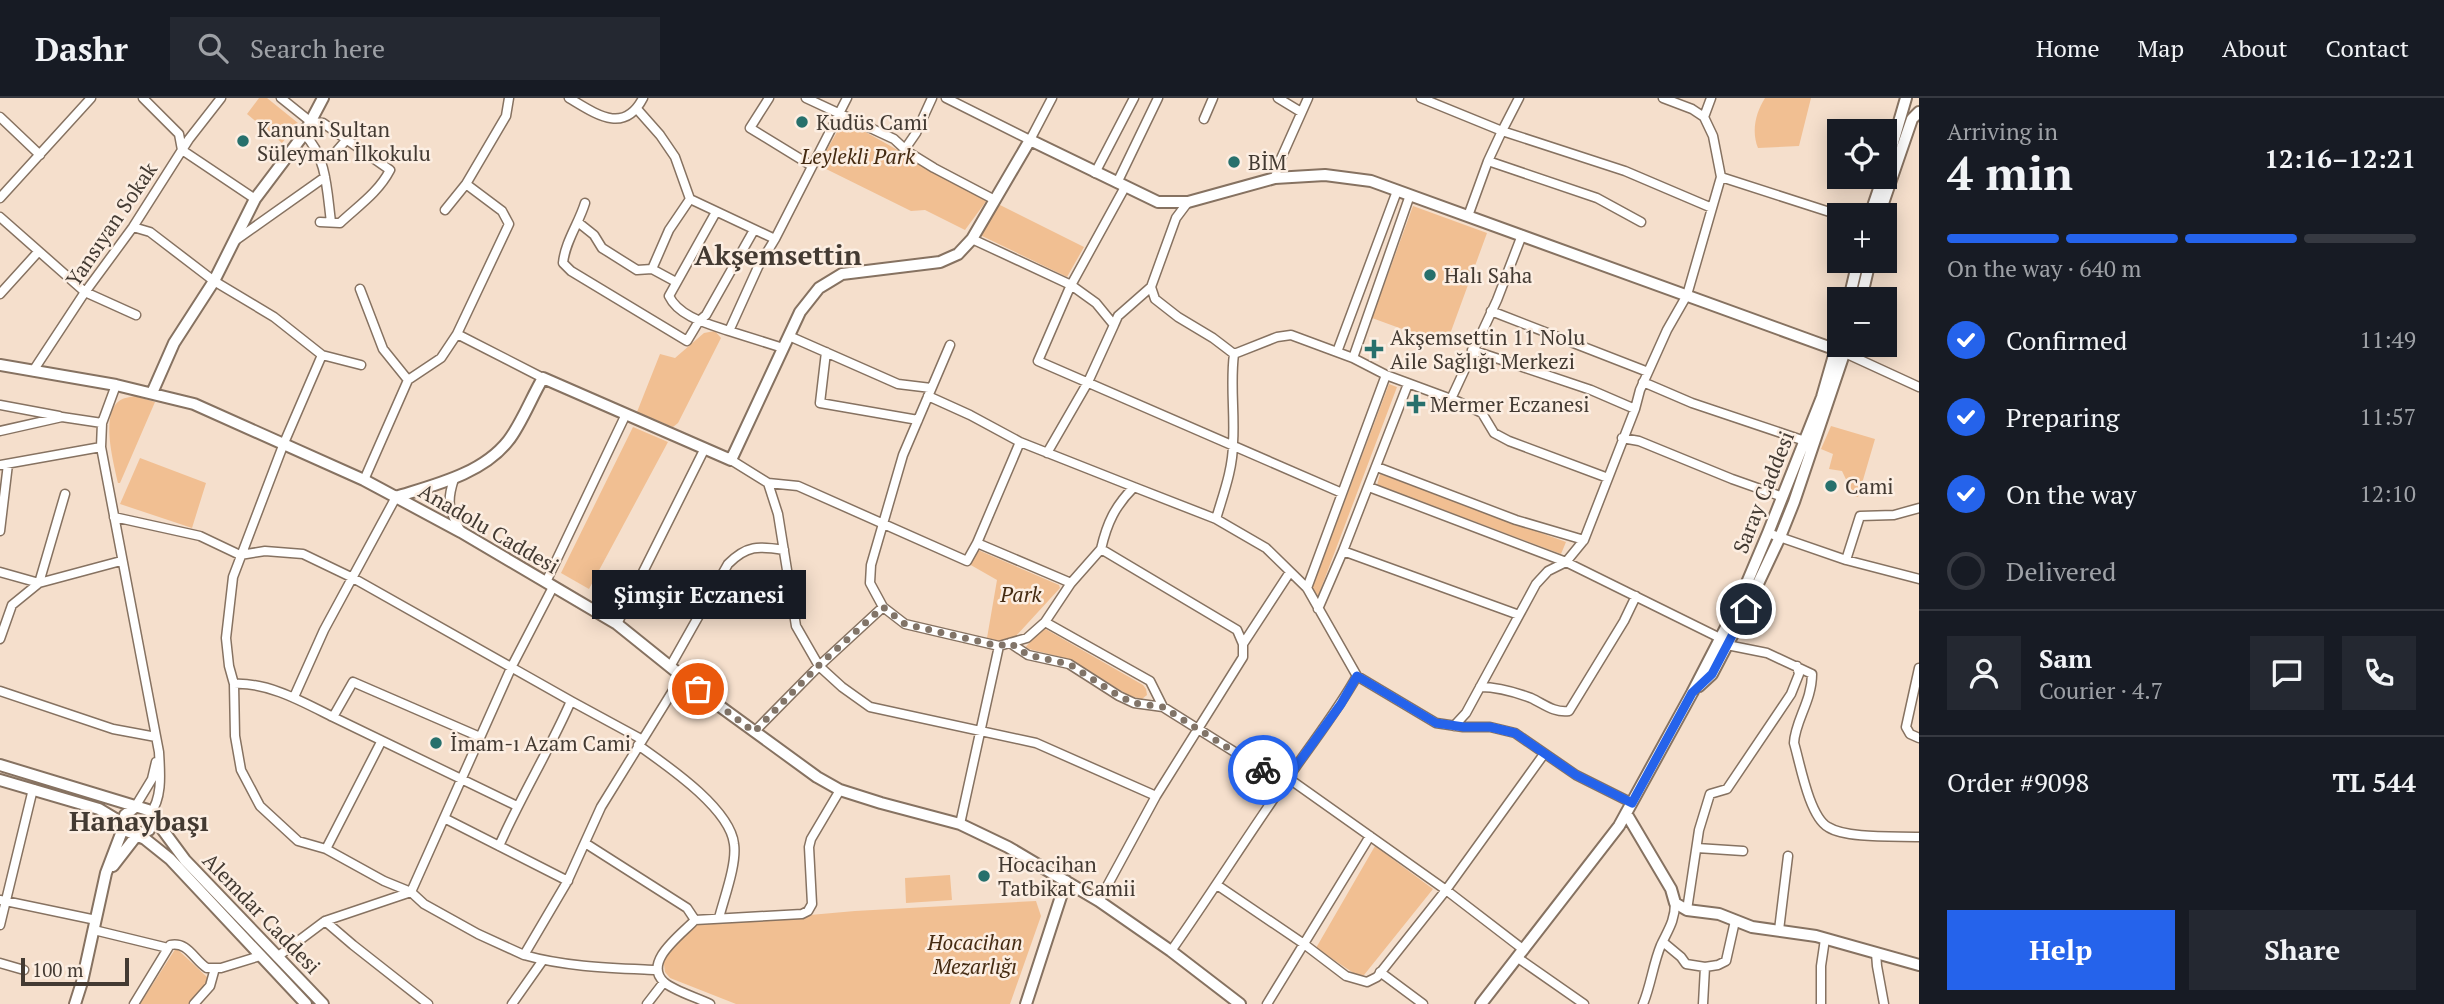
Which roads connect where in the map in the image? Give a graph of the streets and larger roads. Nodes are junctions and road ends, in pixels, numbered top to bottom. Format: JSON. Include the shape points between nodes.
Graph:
{"nodes":[{"id":1,"x":91,"y":98,"type":"edge"},
{"id":2,"x":143,"y":98,"type":"edge"},
{"id":3,"x":221,"y":98,"type":"edge"},
{"id":4,"x":281,"y":98,"type":"edge"},
{"id":5,"x":323,"y":98,"type":"edge"},
{"id":6,"x":509,"y":98,"type":"edge"},
{"id":7,"x":569,"y":98,"type":"edge"},
{"id":8,"x":643,"y":98,"type":"edge"},
{"id":9,"x":769,"y":98,"type":"edge"},
{"id":10,"x":806,"y":98,"type":"edge"},
{"id":11,"x":847,"y":98,"type":"edge"},
{"id":12,"x":932,"y":98,"type":"edge"},
{"id":13,"x":946,"y":98,"type":"edge"},
{"id":14,"x":1052,"y":98,"type":"edge"},
{"id":15,"x":1134,"y":98,"type":"edge"},
{"id":16,"x":1158,"y":98,"type":"edge"},
{"id":17,"x":1213,"y":98,"type":"edge"},
{"id":18,"x":1278,"y":98,"type":"edge"},
{"id":19,"x":1308,"y":98,"type":"edge"},
{"id":20,"x":1421,"y":98,"type":"edge"},
{"id":21,"x":1519,"y":98,"type":"edge"},
{"id":22,"x":1663,"y":98,"type":"edge"},
{"id":23,"x":1711,"y":98,"type":"edge"},
{"id":24,"x":1906,"y":98,"type":"edge"},
{"id":25,"x":637,"y":109,"type":"junction"},
{"id":26,"x":839,"y":112,"type":"junction"},
{"id":27,"x":1301,"y":112,"type":"junction"},
{"id":28,"x":1919,"y":112,"type":"edge"},
{"id":29,"x":0,"y":117,"type":"edge"},
{"id":30,"x":1704,"y":117,"type":"junction"},
{"id":31,"x":1205,"y":119,"type":"dead end"},
{"id":32,"x":312,"y":122,"type":"junction"},
{"id":33,"x":1897,"y":129,"type":"edge"},
{"id":34,"x":1502,"y":131,"type":"junction"},
{"id":35,"x":304,"y":134,"type":"junction"},
{"id":36,"x":347,"y":139,"type":"junction"},
{"id":37,"x":1030,"y":140,"type":"junction"},
{"id":38,"x":905,"y":149,"type":"junction"},
{"id":39,"x":182,"y":150,"type":"junction"},
{"id":40,"x":40,"y":155,"type":"junction"},
{"id":41,"x":319,"y":158,"type":"junction"},
{"id":42,"x":1488,"y":162,"type":"junction"},
{"id":43,"x":812,"y":166,"type":"junction"},
{"id":44,"x":1095,"y":173,"type":"junction"},
{"id":45,"x":325,"y":177,"type":"junction"},
{"id":46,"x":1721,"y":177,"type":"junction"},
{"id":47,"x":1275,"y":178,"type":"junction"},
{"id":48,"x":466,"y":184,"type":"junction"},
{"id":49,"x":1121,"y":185,"type":"junction"},
{"id":50,"x":1397,"y":191,"type":"junction"},
{"id":51,"x":1410,"y":195,"type":"junction"},
{"id":52,"x":0,"y":198,"type":"edge"},
{"id":53,"x":690,"y":199,"type":"junction"},
{"id":54,"x":255,"y":200,"type":"junction"},
{"id":55,"x":995,"y":200,"type":"junction"},
{"id":56,"x":1188,"y":202,"type":"junction"},
{"id":57,"x":585,"y":203,"type":"dead end"},
{"id":58,"x":1883,"y":203,"type":"edge"},
{"id":59,"x":1712,"y":208,"type":"junction"},
{"id":60,"x":445,"y":210,"type":"dead end"},
{"id":61,"x":1827,"y":211,"type":"edge"},
{"id":62,"x":716,"y":212,"type":"junction"},
{"id":63,"x":1468,"y":216,"type":"junction"},
{"id":64,"x":0,"y":217,"type":"edge"},
{"id":65,"x":320,"y":222,"type":"dead end"},
{"id":66,"x":331,"y":222,"type":"junction"},
{"id":67,"x":1641,"y":222,"type":"dead end"},
{"id":68,"x":579,"y":223,"type":"junction"},
{"id":69,"x":132,"y":227,"type":"junction"},
{"id":70,"x":754,"y":230,"type":"junction"},
{"id":71,"x":1522,"y":235,"type":"junction"},
{"id":72,"x":775,"y":239,"type":"junction"},
{"id":73,"x":972,"y":239,"type":"junction"},
{"id":74,"x":236,"y":240,"type":"junction"},
{"id":75,"x":38,"y":252,"type":"junction"},
{"id":76,"x":652,"y":269,"type":"junction"},
{"id":77,"x":215,"y":281,"type":"junction"},
{"id":78,"x":676,"y":282,"type":"junction"},
{"id":79,"x":1071,"y":285,"type":"junction"},
{"id":80,"x":1151,"y":287,"type":"junction"},
{"id":81,"x":360,"y":289,"type":"dead end"},
{"id":82,"x":85,"y":292,"type":"junction"},
{"id":83,"x":0,"y":295,"type":"edge"},
{"id":84,"x":1687,"y":295,"type":"junction"},
{"id":85,"x":1491,"y":311,"type":"junction"},
{"id":86,"x":136,"y":315,"type":"dead end"},
{"id":87,"x":699,"y":321,"type":"junction"},
{"id":88,"x":1114,"y":325,"type":"junction"},
{"id":89,"x":729,"y":331,"type":"junction"},
{"id":90,"x":457,"y":334,"type":"junction"},
{"id":91,"x":789,"y":335,"type":"junction"},
{"id":92,"x":1827,"y":341,"type":"edge"},
{"id":93,"x":950,"y":345,"type":"dead end"},
{"id":94,"x":783,"y":348,"type":"junction"},
{"id":95,"x":1472,"y":350,"type":"junction"},
{"id":96,"x":826,"y":352,"type":"junction"},
{"id":97,"x":1337,"y":352,"type":"junction"},
{"id":98,"x":1234,"y":354,"type":"junction"},
{"id":99,"x":322,"y":355,"type":"junction"},
{"id":100,"x":1838,"y":357,"type":"edge"},
{"id":101,"x":1839,"y":357,"type":"edge"},
{"id":102,"x":1863,"y":357,"type":"edge"},
{"id":103,"x":1353,"y":358,"type":"junction"},
{"id":104,"x":0,"y":365,"type":"edge"},
{"id":105,"x":361,"y":365,"type":"dead end"},
{"id":106,"x":33,"y":371,"type":"junction"},
{"id":107,"x":1648,"y":372,"type":"junction"},
{"id":108,"x":1386,"y":375,"type":"junction"},
{"id":109,"x":543,"y":378,"type":"junction"},
{"id":110,"x":408,"y":380,"type":"junction"},
{"id":111,"x":1088,"y":382,"type":"junction"},
{"id":112,"x":1643,"y":382,"type":"junction"},
{"id":113,"x":1408,"y":384,"type":"junction"},
{"id":114,"x":117,"y":385,"type":"junction"},
{"id":115,"x":1919,"y":387,"type":"edge"},
{"id":116,"x":930,"y":392,"type":"junction"},
{"id":117,"x":152,"y":393,"type":"junction"},
{"id":118,"x":1451,"y":399,"type":"junction"},
{"id":119,"x":0,"y":405,"type":"edge"},
{"id":120,"x":1635,"y":409,"type":"junction"},
{"id":121,"x":626,"y":414,"type":"junction"},
{"id":122,"x":62,"y":417,"type":"junction"},
{"id":123,"x":918,"y":420,"type":"junction"},
{"id":124,"x":102,"y":423,"type":"junction"},
{"id":125,"x":0,"y":431,"type":"edge"},
{"id":126,"x":1622,"y":438,"type":"junction"},
{"id":127,"x":1805,"y":441,"type":"junction"},
{"id":128,"x":1020,"y":442,"type":"junction"},
{"id":129,"x":284,"y":443,"type":"junction"},
{"id":130,"x":1234,"y":444,"type":"junction"},
{"id":131,"x":101,"y":447,"type":"junction"},
{"id":132,"x":705,"y":449,"type":"junction"},
{"id":133,"x":1047,"y":453,"type":"junction"},
{"id":134,"x":731,"y":460,"type":"junction"},
{"id":135,"x":4,"y":464,"type":"edge"},
{"id":136,"x":1377,"y":467,"type":"junction"},
{"id":137,"x":1608,"y":478,"type":"junction"},
{"id":138,"x":454,"y":479,"type":"junction"},
{"id":139,"x":364,"y":480,"type":"junction"},
{"id":140,"x":768,"y":484,"type":"junction"},
{"id":141,"x":1134,"y":487,"type":"junction"},
{"id":142,"x":1369,"y":487,"type":"junction"},
{"id":143,"x":1342,"y":493,"type":"junction"},
{"id":144,"x":65,"y":494,"type":"dead end"},
{"id":145,"x":396,"y":497,"type":"junction"},
{"id":146,"x":1783,"y":497,"type":"junction"},
{"id":147,"x":1919,"y":508,"type":"edge"},
{"id":148,"x":114,"y":517,"type":"junction"},
{"id":149,"x":1216,"y":519,"type":"junction"},
{"id":150,"x":883,"y":523,"type":"junction"},
{"id":151,"x":0,"y":531,"type":"edge"},
{"id":152,"x":461,"y":532,"type":"junction"},
{"id":153,"x":1768,"y":533,"type":"junction"},
{"id":154,"x":1780,"y":537,"type":"junction"},
{"id":155,"x":1584,"y":540,"type":"junction"},
{"id":156,"x":976,"y":542,"type":"junction"},
{"id":157,"x":1101,"y":549,"type":"junction"},
{"id":158,"x":784,"y":550,"type":"junction"},
{"id":159,"x":1343,"y":551,"type":"junction"},
{"id":160,"x":240,"y":555,"type":"junction"},
{"id":161,"x":1846,"y":560,"type":"junction"},
{"id":162,"x":121,"y":561,"type":"junction"},
{"id":163,"x":1566,"y":562,"type":"junction"},
{"id":164,"x":0,"y":572,"type":"edge"},
{"id":165,"x":1290,"y":572,"type":"junction"},
{"id":166,"x":353,"y":578,"type":"junction"},
{"id":167,"x":1919,"y":579,"type":"edge"},
{"id":168,"x":39,"y":583,"type":"junction"},
{"id":169,"x":1072,"y":583,"type":"junction"},
{"id":170,"x":549,"y":584,"type":"junction"},
{"id":171,"x":1307,"y":588,"type":"junction"},
{"id":172,"x":1636,"y":596,"type":"junction"},
{"id":173,"x":883,"y":607,"type":"junction"},
{"id":174,"x":1318,"y":609,"type":"junction"},
{"id":175,"x":1519,"y":615,"type":"junction"},
{"id":176,"x":1045,"y":622,"type":"junction"},
{"id":177,"x":617,"y":624,"type":"junction"},
{"id":178,"x":0,"y":639,"type":"edge"},
{"id":179,"x":1724,"y":641,"type":"junction"},
{"id":180,"x":1010,"y":643,"type":"junction"},
{"id":181,"x":1243,"y":644,"type":"junction"},
{"id":182,"x":999,"y":646,"type":"junction"},
{"id":183,"x":671,"y":665,"type":"junction"},
{"id":184,"x":512,"y":666,"type":"junction"},
{"id":185,"x":818,"y":666,"type":"junction"},
{"id":186,"x":1797,"y":666,"type":"junction"},
{"id":187,"x":1919,"y":668,"type":"edge"},
{"id":188,"x":682,"y":676,"type":"junction"},
{"id":189,"x":1357,"y":676,"type":"junction"},
{"id":190,"x":234,"y":684,"type":"junction"},
{"id":191,"x":1480,"y":687,"type":"junction"},
{"id":192,"x":0,"y":691,"type":"edge"},
{"id":193,"x":294,"y":697,"type":"junction"},
{"id":194,"x":571,"y":701,"type":"junction"},
{"id":195,"x":1163,"y":707,"type":"junction"},
{"id":196,"x":333,"y":717,"type":"junction"},
{"id":197,"x":1454,"y":726,"type":"junction"},
{"id":198,"x":980,"y":731,"type":"junction"},
{"id":199,"x":1198,"y":731,"type":"junction"},
{"id":200,"x":754,"y":732,"type":"junction"},
{"id":201,"x":1915,"y":732,"type":"edge"},
{"id":202,"x":156,"y":737,"type":"junction"},
{"id":203,"x":480,"y":737,"type":"junction"},
{"id":204,"x":1919,"y":738,"type":"edge"},
{"id":205,"x":381,"y":742,"type":"junction"},
{"id":206,"x":639,"y":742,"type":"junction"},
{"id":207,"x":159,"y":752,"type":"junction"},
{"id":208,"x":1544,"y":754,"type":"junction"},
{"id":209,"x":0,"y":765,"type":"edge"},
{"id":210,"x":0,"y":780,"type":"edge"},
{"id":211,"x":461,"y":780,"type":"junction"},
{"id":212,"x":1286,"y":780,"type":"junction"},
{"id":213,"x":33,"y":789,"type":"junction"},
{"id":214,"x":841,"y":790,"type":"junction"},
{"id":215,"x":1156,"y":796,"type":"junction"},
{"id":216,"x":517,"y":806,"type":"junction"},
{"id":217,"x":135,"y":807,"type":"junction"},
{"id":218,"x":1629,"y":808,"type":"junction"},
{"id":219,"x":150,"y":814,"type":"junction"},
{"id":220,"x":444,"y":818,"type":"junction"},
{"id":221,"x":124,"y":824,"type":"junction"},
{"id":222,"x":960,"y":824,"type":"junction"},
{"id":223,"x":137,"y":835,"type":"junction"},
{"id":224,"x":1370,"y":836,"type":"junction"},
{"id":225,"x":1919,"y":837,"type":"edge"},
{"id":226,"x":585,"y":843,"type":"junction"},
{"id":227,"x":499,"y":846,"type":"junction"},
{"id":228,"x":1696,"y":848,"type":"junction"},
{"id":229,"x":326,"y":849,"type":"junction"},
{"id":230,"x":1743,"y":851,"type":"dead end"},
{"id":231,"x":1788,"y":856,"type":"dead end"},
{"id":232,"x":106,"y":873,"type":"junction"},
{"id":233,"x":568,"y":881,"type":"junction"},
{"id":234,"x":1066,"y":881,"type":"junction"},
{"id":235,"x":1217,"y":885,"type":"junction"},
{"id":236,"x":1446,"y":890,"type":"junction"},
{"id":237,"x":411,"y":892,"type":"junction"},
{"id":238,"x":2,"y":900,"type":"edge"},
{"id":239,"x":1099,"y":901,"type":"junction"},
{"id":240,"x":1675,"y":903,"type":"junction"},
{"id":241,"x":1687,"y":910,"type":"junction"},
{"id":242,"x":719,"y":918,"type":"junction"},
{"id":243,"x":695,"y":920,"type":"junction"},
{"id":244,"x":325,"y":921,"type":"junction"},
{"id":245,"x":1735,"y":921,"type":"junction"},
{"id":246,"x":0,"y":925,"type":"edge"},
{"id":247,"x":95,"y":925,"type":"junction"},
{"id":248,"x":1779,"y":930,"type":"junction"},
{"id":249,"x":1825,"y":939,"type":"junction"},
{"id":250,"x":1663,"y":942,"type":"junction"},
{"id":251,"x":1304,"y":944,"type":"junction"},
{"id":252,"x":168,"y":948,"type":"junction"},
{"id":253,"x":1171,"y":951,"type":"junction"},
{"id":254,"x":1876,"y":953,"type":"junction"},
{"id":255,"x":1521,"y":954,"type":"junction"},
{"id":256,"x":524,"y":955,"type":"junction"},
{"id":257,"x":260,"y":956,"type":"junction"},
{"id":258,"x":277,"y":957,"type":"junction"},
{"id":259,"x":543,"y":960,"type":"junction"},
{"id":260,"x":0,"y":963,"type":"edge"},
{"id":261,"x":1919,"y":965,"type":"edge"},
{"id":262,"x":1705,"y":967,"type":"junction"},
{"id":263,"x":215,"y":968,"type":"junction"},
{"id":264,"x":24,"y":970,"type":"dead end"},
{"id":265,"x":656,"y":970,"type":"junction"},
{"id":266,"x":1380,"y":972,"type":"junction"},
{"id":267,"x":664,"y":982,"type":"junction"},
{"id":268,"x":1029,"y":1003,"type":"edge"},
{"id":269,"x":75,"y":1004,"type":"edge"},
{"id":270,"x":134,"y":1004,"type":"edge"},
{"id":271,"x":194,"y":1004,"type":"edge"},
{"id":272,"x":306,"y":1004,"type":"edge"},
{"id":273,"x":323,"y":1004,"type":"edge"},
{"id":274,"x":428,"y":1004,"type":"edge"},
{"id":275,"x":512,"y":1004,"type":"edge"},
{"id":276,"x":648,"y":1004,"type":"edge"},
{"id":277,"x":710,"y":1004,"type":"edge"},
{"id":278,"x":1240,"y":1004,"type":"edge"},
{"id":279,"x":1267,"y":1004,"type":"edge"},
{"id":280,"x":1423,"y":1004,"type":"edge"},
{"id":281,"x":1480,"y":1004,"type":"edge"},
{"id":282,"x":1584,"y":1004,"type":"edge"},
{"id":283,"x":1643,"y":1004,"type":"edge"},
{"id":284,"x":1703,"y":1004,"type":"edge"},
{"id":285,"x":1821,"y":1004,"type":"edge"},
{"id":286,"x":1884,"y":1004,"type":"edge"}],
"edges":[{"from":1,"to":40,"type":"street"},
{"from":2,"to":39,"type":"street","via":[[178,134]]},
{"from":3,"to":39,"type":"street","name":"Yansıyan Sokak"},
{"from":4,"to":32,"type":"street"},
{"from":5,"to":32,"type":"street"},
{"from":6,"to":48,"type":"street","via":[[506,116]]},
{"from":7,"to":25,"type":"street","via":[[612,120],[628,117]]},
{"from":8,"to":25,"type":"street"},
{"from":9,"to":43,"type":"street","via":[[750,128]]},
{"from":10,"to":26,"type":"street"},
{"from":11,"to":26,"type":"street"},
{"from":12,"to":38,"type":"street"},
{"from":13,"to":37,"type":"street"},
{"from":14,"to":37,"type":"street"},
{"from":15,"to":44,"type":"street"},
{"from":16,"to":49,"type":"street"},
{"from":17,"to":31,"type":"street"},
{"from":18,"to":27,"type":"street"},
{"from":19,"to":27,"type":"street"},
{"from":20,"to":34,"type":"street"},
{"from":21,"to":34,"type":"street"},
{"from":22,"to":30,"type":"street"},
{"from":23,"to":30,"type":"street"},
{"from":24,"to":33,"type":"street"},
{"from":25,"to":53,"type":"street","via":[[675,157]]},
{"from":26,"to":38,"type":"street"},
{"from":26,"to":43,"type":"street"},
{"from":27,"to":47,"type":"street"},
{"from":28,"to":58,"type":"street","via":[[1912,119]]},
{"from":29,"to":40,"type":"street"},
{"from":30,"to":46,"type":"street"},
{"from":32,"to":35,"type":"street"},
{"from":32,"to":36,"type":"street","via":[[323,123]]},
{"from":34,"to":42,"type":"street"},
{"from":34,"to":59,"type":"street","via":[[1625,171]]},
{"from":35,"to":41,"type":"street"},
{"from":35,"to":54,"type":"street"},
{"from":36,"to":41,"type":"street","via":[[334,154]]},
{"from":36,"to":66,"type":"street","via":[[390,170],[366,202],[340,223]]},
{"from":37,"to":44,"type":"street"},
{"from":37,"to":55,"type":"street"},
{"from":38,"to":55,"type":"street"},
{"from":39,"to":54,"type":"street"},
{"from":39,"to":69,"type":"street","name":"Yansıyan Sokak"},
{"from":40,"to":52,"type":"street"},
{"from":41,"to":45,"type":"street"},
{"from":42,"to":63,"type":"street"},
{"from":42,"to":67,"type":"street","via":[[1597,198]]},
{"from":43,"to":72,"type":"street"},
{"from":44,"to":49,"type":"street"},
{"from":45,"to":66,"type":"street"},
{"from":45,"to":74,"type":"street"},
{"from":46,"to":59,"type":"street"},
{"from":46,"to":61,"type":"street"},
{"from":47,"to":50,"type":"street","via":[[1325,175],[1371,181]]},
{"from":47,"to":56,"type":"street"},
{"from":48,"to":60,"type":"street"},
{"from":48,"to":90,"type":"street","via":[[502,211],[509,224]]},
{"from":49,"to":56,"type":"street","via":[[1158,202]]},
{"from":49,"to":79,"type":"street"},
{"from":50,"to":51,"type":"street"},
{"from":50,"to":97,"type":"street"},
{"from":51,"to":63,"type":"street"},
{"from":51,"to":103,"type":"street"},
{"from":53,"to":62,"type":"street"},
{"from":53,"to":76,"type":"street","via":[[669,230]]},
{"from":54,"to":74,"type":"street"},
{"from":55,"to":73,"type":"street"},
{"from":56,"to":80,"type":"street","via":[[1176,218]]},
{"from":57,"to":68,"type":"street"},
{"from":59,"to":84,"type":"street"},
{"from":62,"to":70,"type":"street"},
{"from":62,"to":78,"type":"street"},
{"from":63,"to":71,"type":"street"},
{"from":64,"to":75,"type":"street"},
{"from":65,"to":66,"type":"street"},
{"from":68,"to":76,"type":"street","via":[[625,263],[637,270]]},
{"from":68,"to":87,"type":"street","via":[[564,252],[563,263],[570,271],[687,341]]},
{"from":69,"to":77,"type":"street","via":[[150,232]]},
{"from":69,"to":82,"type":"street","name":"Yansıyan Sokak"},
{"from":70,"to":72,"type":"street"},
{"from":70,"to":87,"type":"street"},
{"from":71,"to":84,"type":"street"},
{"from":71,"to":85,"type":"street"},
{"from":72,"to":89,"type":"street"},
{"from":73,"to":79,"type":"street"},
{"from":73,"to":91,"type":"street","via":[[958,254],[940,262],[842,274],[819,288]]},
{"from":74,"to":77,"type":"street"},
{"from":75,"to":82,"type":"street"},
{"from":75,"to":83,"type":"street"},
{"from":76,"to":78,"type":"street"},
{"from":77,"to":99,"type":"street","via":[[275,317]]},
{"from":77,"to":117,"type":"street","via":[[174,343]]},
{"from":78,"to":87,"type":"street","via":[[669,296],[673,304]]},
{"from":79,"to":88,"type":"street","via":[[1096,303]]},
{"from":79,"to":111,"type":"street","via":[[1038,361]]},
{"from":80,"to":88,"type":"street"},
{"from":80,"to":98,"type":"street","via":[[1155,299]]},
{"from":81,"to":110,"type":"street","via":[[383,349]]},
{"from":82,"to":86,"type":"street"},
{"from":82,"to":106,"type":"street","name":"Yansıyan Sokak"},
{"from":84,"to":92,"type":"street"},
{"from":84,"to":107,"type":"street"},
{"from":85,"to":95,"type":"street"},
{"from":85,"to":107,"type":"street"},
{"from":87,"to":89,"type":"street"},
{"from":88,"to":111,"type":"street"},
{"from":89,"to":94,"type":"street"},
{"from":90,"to":109,"type":"street"},
{"from":90,"to":110,"type":"street","via":[[441,358]]},
{"from":91,"to":94,"type":"street"},
{"from":91,"to":96,"type":"street"},
{"from":93,"to":116,"type":"street"},
{"from":94,"to":134,"type":"street"},
{"from":95,"to":118,"type":"street"},
{"from":95,"to":120,"type":"street"},
{"from":96,"to":116,"type":"street","via":[[898,384]]},
{"from":96,"to":123,"type":"street","via":[[820,403]]},
{"from":97,"to":98,"type":"street","via":[[1291,335]]},
{"from":97,"to":103,"type":"street"},
{"from":98,"to":130,"type":"street","via":[[1230,379]]},
{"from":99,"to":105,"type":"street"},
{"from":99,"to":129,"type":"street"},
{"from":100,"to":127,"type":"street","name":"Saray Caddesi"},
{"from":101,"to":154,"type":"street","name":"Saray Caddesi"},
{"from":102,"to":115,"type":"street"},
{"from":103,"to":108,"type":"street"},
{"from":104,"to":106,"type":"street","name":"Anadolu Caddesi"},
{"from":106,"to":114,"type":"street","name":"Anadolu Caddesi"},
{"from":107,"to":112,"type":"street"},
{"from":108,"to":113,"type":"street"},
{"from":108,"to":143,"type":"street"},
{"from":109,"to":121,"type":"street"},
{"from":109,"to":138,"type":"street","via":[[509,440]]},
{"from":110,"to":139,"type":"street"},
{"from":111,"to":130,"type":"street"},
{"from":111,"to":133,"type":"street"},
{"from":112,"to":120,"type":"street"},
{"from":112,"to":127,"type":"street"},
{"from":113,"to":118,"type":"street"},
{"from":113,"to":136,"type":"street"},
{"from":114,"to":117,"type":"street","name":"Anadolu Caddesi"},
{"from":114,"to":124,"type":"street"},
{"from":116,"to":123,"type":"street"},
{"from":116,"to":128,"type":"street"},
{"from":117,"to":129,"type":"street","name":"Anadolu Caddesi","via":[[194,404]]},
{"from":118,"to":137,"type":"street","via":[[1482,413],[1494,433],[1508,441]]},
{"from":119,"to":122,"type":"street"},
{"from":120,"to":126,"type":"street"},
{"from":121,"to":132,"type":"street"},
{"from":121,"to":170,"type":"street"},
{"from":122,"to":124,"type":"street"},
{"from":122,"to":125,"type":"street"},
{"from":123,"to":150,"type":"street"},
{"from":124,"to":131,"type":"street"},
{"from":126,"to":137,"type":"street"},
{"from":126,"to":146,"type":"street"},
{"from":127,"to":146,"type":"street","name":"Saray Caddesi"},
{"from":128,"to":133,"type":"street"},
{"from":128,"to":156,"type":"street"},
{"from":129,"to":139,"type":"street","name":"Anadolu Caddesi"},
{"from":129,"to":160,"type":"street"},
{"from":130,"to":143,"type":"street"},
{"from":130,"to":149,"type":"street"},
{"from":131,"to":135,"type":"street"},
{"from":131,"to":148,"type":"street"},
{"from":132,"to":134,"type":"street"},
{"from":132,"to":177,"type":"street"},
{"from":133,"to":141,"type":"street"},
{"from":134,"to":140,"type":"street"},
{"from":135,"to":151,"type":"street"},
{"from":136,"to":142,"type":"street"},
{"from":136,"to":155,"type":"street","via":[[1516,520]]},
{"from":137,"to":155,"type":"street"},
{"from":138,"to":145,"type":"street"},
{"from":138,"to":152,"type":"street","via":[[448,496]]},
{"from":139,"to":145,"type":"street","name":"Anadolu Caddesi"},
{"from":140,"to":150,"type":"street","via":[[798,486]]},
{"from":140,"to":158,"type":"street"},
{"from":141,"to":149,"type":"street"},
{"from":141,"to":157,"type":"street","via":[[1112,514]]},
{"from":142,"to":159,"type":"street"},
{"from":142,"to":163,"type":"street"},
{"from":143,"to":171,"type":"street"},
{"from":144,"to":168,"type":"street"},
{"from":145,"to":152,"type":"street","name":"Anadolu Caddesi"},
{"from":145,"to":166,"type":"street"},
{"from":146,"to":153,"type":"street","name":"Saray Caddesi"},
{"from":147,"to":161,"type":"street","via":[[1894,515],[1860,516]]},
{"from":148,"to":160,"type":"street","via":[[200,537]]},
{"from":148,"to":162,"type":"street"},
{"from":149,"to":165,"type":"street","via":[[1266,548]]},
{"from":150,"to":156,"type":"street","via":[[967,561]]},
{"from":150,"to":173,"type":"street","via":[[870,583]]},
{"from":152,"to":170,"type":"street","name":"Anadolu Caddesi"},
{"from":153,"to":154,"type":"street"},
{"from":153,"to":179,"type":"street","name":"Saray Caddesi"},
{"from":154,"to":161,"type":"street"},
{"from":154,"to":179,"type":"street","name":"Saray Caddesi"},
{"from":155,"to":163,"type":"street"},
{"from":156,"to":169,"type":"street"},
{"from":157,"to":169,"type":"street"},
{"from":157,"to":181,"type":"street","via":[[1237,630]]},
{"from":158,"to":183,"type":"street","via":[[762,546],[741,552],[728,564]]},
{"from":158,"to":185,"type":"street","via":[[796,626]]},
{"from":159,"to":174,"type":"street"},
{"from":159,"to":175,"type":"street"},
{"from":160,"to":166,"type":"street","via":[[265,551],[303,554]]},
{"from":160,"to":190,"type":"street","via":[[227,609],[226,638]]},
{"from":161,"to":167,"type":"street"},
{"from":162,"to":168,"type":"street"},
{"from":162,"to":202,"type":"street"},
{"from":163,"to":172,"type":"street"},
{"from":163,"to":175,"type":"street","via":[[1536,584]]},
{"from":164,"to":168,"type":"street"},
{"from":165,"to":171,"type":"street"},
{"from":165,"to":181,"type":"street"},
{"from":166,"to":184,"type":"street"},
{"from":166,"to":193,"type":"street"},
{"from":168,"to":178,"type":"street","via":[[12,605]]},
{"from":169,"to":176,"type":"street"},
{"from":170,"to":177,"type":"street","name":"Anadolu Caddesi"},
{"from":170,"to":184,"type":"street"},
{"from":171,"to":174,"type":"street"},
{"from":172,"to":179,"type":"street"},
{"from":172,"to":191,"type":"street","via":[[1569,711],[1560,712],[1495,687]]},
{"from":173,"to":182,"type":"street","via":[[905,624]]},
{"from":173,"to":185,"type":"street"},
{"from":174,"to":189,"type":"street"},
{"from":175,"to":191,"type":"street"},
{"from":176,"to":180,"type":"street","via":[[1027,638]]},
{"from":176,"to":195,"type":"street","via":[[1150,681]]},
{"from":177,"to":183,"type":"street","name":"Anadolu Caddesi"},
{"from":179,"to":186,"type":"street"},
{"from":179,"to":218,"type":"street","name":"Saray Caddesi","via":[[1712,674],[1692,693]]},
{"from":180,"to":182,"type":"street"},
{"from":180,"to":195,"type":"street","via":[[1028,655],[1069,664],[1134,703]]},
{"from":181,"to":199,"type":"street","via":[[1243,657]]},
{"from":182,"to":198,"type":"street"},
{"from":183,"to":188,"type":"street","name":"Anadolu Caddesi"},
{"from":184,"to":194,"type":"street"},
{"from":184,"to":203,"type":"street"},
{"from":185,"to":198,"type":"street","via":[[870,706]]},
{"from":185,"to":200,"type":"street"},
{"from":186,"to":225,"type":"street","via":[[1812,674],[1812,680],[1794,743],[1813,807],[1826,826],[1855,834]]},
{"from":186,"to":228,"type":"street","via":[[1799,674],[1791,694],[1727,789],[1710,794]]},
{"from":187,"to":201,"type":"street","via":[[1906,727]]},
{"from":188,"to":200,"type":"street","name":"Anadolu Caddesi"},
{"from":188,"to":206,"type":"street"},
{"from":189,"to":197,"type":"street","via":[[1436,723]]},
{"from":189,"to":212,"type":"street"},
{"from":190,"to":193,"type":"street","via":[[247,683]]},
{"from":190,"to":229,"type":"street","via":[[241,771],[260,806],[298,841]]},
{"from":191,"to":197,"type":"street"},
{"from":192,"to":202,"type":"street","via":[[113,729]]},
{"from":193,"to":196,"type":"street"},
{"from":194,"to":206,"type":"street"},
{"from":194,"to":216,"type":"street"},
{"from":195,"to":199,"type":"street"},
{"from":196,"to":203,"type":"street","via":[[353,682]]},
{"from":196,"to":205,"type":"street"},
{"from":197,"to":208,"type":"street","via":[[1515,733]]},
{"from":198,"to":215,"type":"street","via":[[1036,743]]},
{"from":198,"to":222,"type":"street"},
{"from":199,"to":212,"type":"street"},
{"from":199,"to":215,"type":"street"},
{"from":200,"to":214,"type":"street","name":"Anadolu Caddesi"},
{"from":201,"to":204,"type":"street"},
{"from":202,"to":207,"type":"street"},
{"from":203,"to":211,"type":"street"},
{"from":205,"to":211,"type":"street"},
{"from":205,"to":229,"type":"street"},
{"from":206,"to":226,"type":"street"},
{"from":206,"to":242,"type":"street","via":[[719,812],[730,830],[734,858]]},
{"from":207,"to":217,"type":"street","via":[[152,779]]},
{"from":207,"to":219,"type":"street","via":[[158,795]]},
{"from":208,"to":218,"type":"street"},
{"from":208,"to":236,"type":"street"},
{"from":209,"to":217,"type":"street"},
{"from":210,"to":213,"type":"street"},
{"from":211,"to":216,"type":"street"},
{"from":211,"to":220,"type":"street"},
{"from":212,"to":224,"type":"street"},
{"from":212,"to":235,"type":"street"},
{"from":213,"to":221,"type":"street","via":[[99,809]]},
{"from":213,"to":238,"type":"street"},
{"from":214,"to":222,"type":"street","name":"Anadolu Caddesi"},
{"from":214,"to":242,"type":"street","via":[[811,839],[812,904],[808,911]]},
{"from":215,"to":239,"type":"street"},
{"from":216,"to":227,"type":"street"},
{"from":217,"to":219,"type":"street"},
{"from":217,"to":221,"type":"street","via":[[127,811]]},
{"from":218,"to":240,"type":"street"},
{"from":218,"to":255,"type":"street","name":"Saray Caddesi"},
{"from":219,"to":223,"type":"street","via":[[151,826]]},
{"from":219,"to":258,"type":"street","name":"Alemdar Caddesi","via":[[179,854]]},
{"from":220,"to":227,"type":"street"},
{"from":220,"to":237,"type":"street"},
{"from":221,"to":223,"type":"street"},
{"from":221,"to":232,"type":"street"},
{"from":222,"to":234,"type":"street","name":"Anadolu Caddesi"},
{"from":223,"to":232,"type":"street"},
{"from":223,"to":257,"type":"street","name":"Alemdar Caddesi","via":[[170,859]]},
{"from":224,"to":236,"type":"street"},
{"from":224,"to":251,"type":"street"},
{"from":226,"to":233,"type":"street"},
{"from":226,"to":243,"type":"street","via":[[687,908]]},
{"from":227,"to":233,"type":"street"},
{"from":228,"to":230,"type":"street"},
{"from":228,"to":241,"type":"street"},
{"from":229,"to":237,"type":"street"},
{"from":231,"to":248,"type":"street"},
{"from":232,"to":247,"type":"street"},
{"from":233,"to":256,"type":"street"},
{"from":234,"to":239,"type":"street","name":"Anadolu Caddesi"},
{"from":234,"to":268,"type":"street"},
{"from":235,"to":251,"type":"street"},
{"from":235,"to":253,"type":"street"},
{"from":236,"to":255,"type":"street"},
{"from":236,"to":266,"type":"street"},
{"from":237,"to":244,"type":"street"},
{"from":237,"to":256,"type":"street","via":[[424,904]]},
{"from":238,"to":246,"type":"street"},
{"from":238,"to":247,"type":"street"},
{"from":239,"to":253,"type":"street","name":"Anadolu Caddesi"},
{"from":240,"to":241,"type":"street"},
{"from":240,"to":250,"type":"street","via":[[1675,915]]},
{"from":241,"to":245,"type":"street"},
{"from":242,"to":243,"type":"street"},
{"from":243,"to":265,"type":"street","via":[[657,959]]},
{"from":244,"to":258,"type":"street"},
{"from":244,"to":274,"type":"street"},
{"from":245,"to":248,"type":"street"},
{"from":245,"to":262,"type":"street","via":[[1726,961]]},
{"from":247,"to":252,"type":"street"},
{"from":247,"to":269,"type":"street"},
{"from":248,"to":249,"type":"street"},
{"from":249,"to":254,"type":"street"},
{"from":249,"to":285,"type":"street"},
{"from":250,"to":262,"type":"street","via":[[1686,964]]},
{"from":250,"to":283,"type":"street"},
{"from":251,"to":266,"type":"street","via":[[1357,981],[1367,982]]},
{"from":251,"to":279,"type":"street"},
{"from":252,"to":263,"type":"street","via":[[179,943],[201,964]]},
{"from":252,"to":270,"type":"street"},
{"from":253,"to":278,"type":"street","name":"Anadolu Caddesi"},
{"from":254,"to":261,"type":"street"},
{"from":254,"to":286,"type":"street"},
{"from":255,"to":281,"type":"street","name":"Saray Caddesi"},
{"from":255,"to":282,"type":"street"},
{"from":256,"to":259,"type":"street"},
{"from":257,"to":263,"type":"street"},
{"from":257,"to":272,"type":"street","name":"Alemdar Caddesi"},
{"from":258,"to":273,"type":"street","name":"Alemdar Caddesi"},
{"from":259,"to":265,"type":"street"},
{"from":259,"to":275,"type":"street"},
{"from":260,"to":264,"type":"street"},
{"from":262,"to":284,"type":"street"},
{"from":263,"to":271,"type":"street","via":[[210,986]]},
{"from":265,"to":267,"type":"street"},
{"from":266,"to":280,"type":"street"},
{"from":267,"to":276,"type":"street"},
{"from":267,"to":277,"type":"street"}]}
